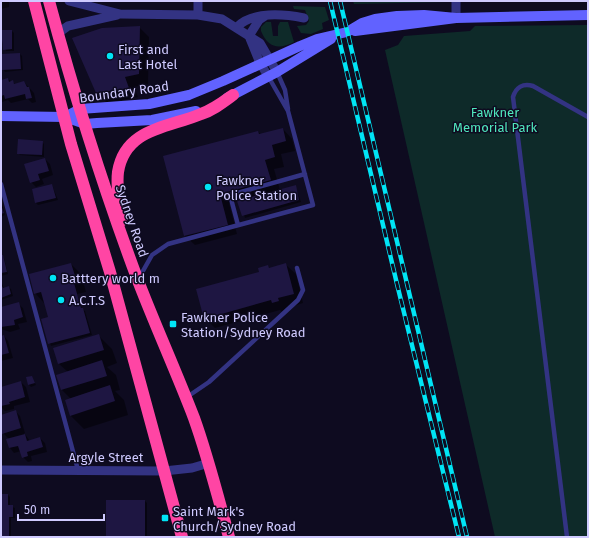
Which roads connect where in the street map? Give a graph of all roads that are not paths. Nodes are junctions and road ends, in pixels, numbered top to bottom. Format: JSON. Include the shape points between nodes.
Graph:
{"nodes":[{"id":1,"x":34,"y":1,"type":"edge"},
{"id":2,"x":48,"y":1,"type":"edge"},
{"id":3,"x":69,"y":1,"type":"edge"},
{"id":4,"x":198,"y":1,"type":"edge"},
{"id":5,"x":456,"y":1,"type":"edge"},
{"id":6,"x":120,"y":14,"type":"junction"},
{"id":7,"x":198,"y":15,"type":"junction"},
{"id":8,"x":588,"y":15,"type":"edge"},
{"id":9,"x":265,"y":16,"type":"junction"},
{"id":10,"x":304,"y":18,"type":"dead end"},
{"id":11,"x":456,"y":18,"type":"junction"},
{"id":12,"x":237,"y":27,"type":"junction"},
{"id":13,"x":343,"y":33,"type":"junction"},
{"id":14,"x":58,"y":34,"type":"junction"},
{"id":15,"x":249,"y":36,"type":"junction"},
{"id":16,"x":270,"y":58,"type":"junction"},
{"id":17,"x":260,"y":63,"type":"junction"},
{"id":18,"x":273,"y":74,"type":"junction"},
{"id":19,"x":233,"y":95,"type":"junction"},
{"id":20,"x":80,"y":110,"type":"junction"},
{"id":21,"x":288,"y":111,"type":"junction"},
{"id":22,"x":1,"y":116,"type":"edge"},
{"id":23,"x":65,"y":117,"type":"junction"},
{"id":24,"x":588,"y":117,"type":"edge"},
{"id":25,"x":85,"y":124,"type":"junction"},
{"id":26,"x":305,"y":174,"type":"junction"},
{"id":27,"x":1,"y":184,"type":"edge"},
{"id":28,"x":238,"y":225,"type":"junction"},
{"id":29,"x":123,"y":240,"type":"junction"},
{"id":30,"x":297,"y":268,"type":"dead end"},
{"id":31,"x":138,"y":280,"type":"junction"},
{"id":32,"x":186,"y":398,"type":"junction"},
{"id":33,"x":209,"y":463,"type":"junction"},
{"id":34,"x":1,"y":470,"type":"edge"},
{"id":35,"x":78,"y":470,"type":"junction"},
{"id":36,"x":164,"y":471,"type":"junction"},
{"id":37,"x":182,"y":537,"type":"edge"},
{"id":38,"x":229,"y":537,"type":"edge"},
{"id":39,"x":567,"y":537,"type":"edge"}],
"edges":[{"from":1,"to":23,"type":"highway"},
{"from":2,"to":14,"type":"highway","name":"Sydney Road"},
{"from":3,"to":6,"type":"street"},
{"from":4,"to":7,"type":"street"},
{"from":5,"to":11,"type":"street"},
{"from":6,"to":7,"type":"street"},
{"from":6,"to":14,"type":"street","via":[[68,26]]},
{"from":7,"to":12,"type":"street","via":[[222,19]]},
{"from":8,"to":11,"type":"main road","name":"Boundary Road"},
{"from":9,"to":10,"type":"street"},
{"from":9,"to":12,"type":"street","via":[[251,17]]},
{"from":9,"to":15,"type":"street"},
{"from":11,"to":13,"type":"main road","name":"Boundary Road"},
{"from":12,"to":15,"type":"street"},
{"from":13,"to":16,"type":"main road","name":"Boundary Road","via":[[316,39]]},
{"from":13,"to":18,"type":"main road","name":"Boundary Road"},
{"from":14,"to":20,"type":"highway","name":"Sydney Road"},
{"from":15,"to":16,"type":"street","via":[[260,43]]},
{"from":15,"to":17,"type":"street"},
{"from":16,"to":17,"type":"main road","name":"Boundary Road"},
{"from":16,"to":18,"type":"street"},
{"from":17,"to":18,"type":"street"},
{"from":17,"to":20,"type":"main road","name":"Boundary Road","via":[[206,88],[169,100]]},
{"from":18,"to":19,"type":"main road","name":"Boundary Road"},
{"from":18,"to":21,"type":"lane"},
{"from":18,"to":21,"type":"lane","via":[[286,90]]},
{"from":19,"to":25,"type":"main road","name":"Boundary Road","via":[[202,109],[176,116]]},
{"from":19,"to":29,"type":"highway","via":[[215,108],[150,131],[131,144],[120,162],[118,174]]},
{"from":20,"to":23,"type":"main road","name":"Boundary Road"},
{"from":20,"to":25,"type":"highway","name":"Sydney Road"},
{"from":21,"to":26,"type":"lane"},
{"from":22,"to":23,"type":"main road"},
{"from":23,"to":25,"type":"main road","name":"Boundary Road"},
{"from":23,"to":36,"type":"highway"},
{"from":24,"to":39,"type":"lane","via":[[526,84],[515,91],[513,97]]},
{"from":25,"to":29,"type":"highway","name":"Sydney Road"},
{"from":26,"to":28,"type":"lane","via":[[230,195]]},
{"from":26,"to":28,"type":"lane","via":[[313,205]]},
{"from":27,"to":35,"type":"lane"},
{"from":28,"to":31,"type":"lane","via":[[168,244],[152,255]]},
{"from":29,"to":31,"type":"highway","name":"Sydney Road"},
{"from":30,"to":32,"type":"lane","via":[[303,290],[298,300],[209,382]]},
{"from":31,"to":32,"type":"highway","name":"Sydney Road"},
{"from":32,"to":33,"type":"highway","name":"Sydney Road"},
{"from":33,"to":36,"type":"street","name":"Argyle Street"},
{"from":33,"to":38,"type":"highway","name":"Sydney Road"},
{"from":34,"to":35,"type":"street","name":"Argyle Street"},
{"from":35,"to":36,"type":"street","name":"Argyle Street"},
{"from":36,"to":37,"type":"highway"}]}
